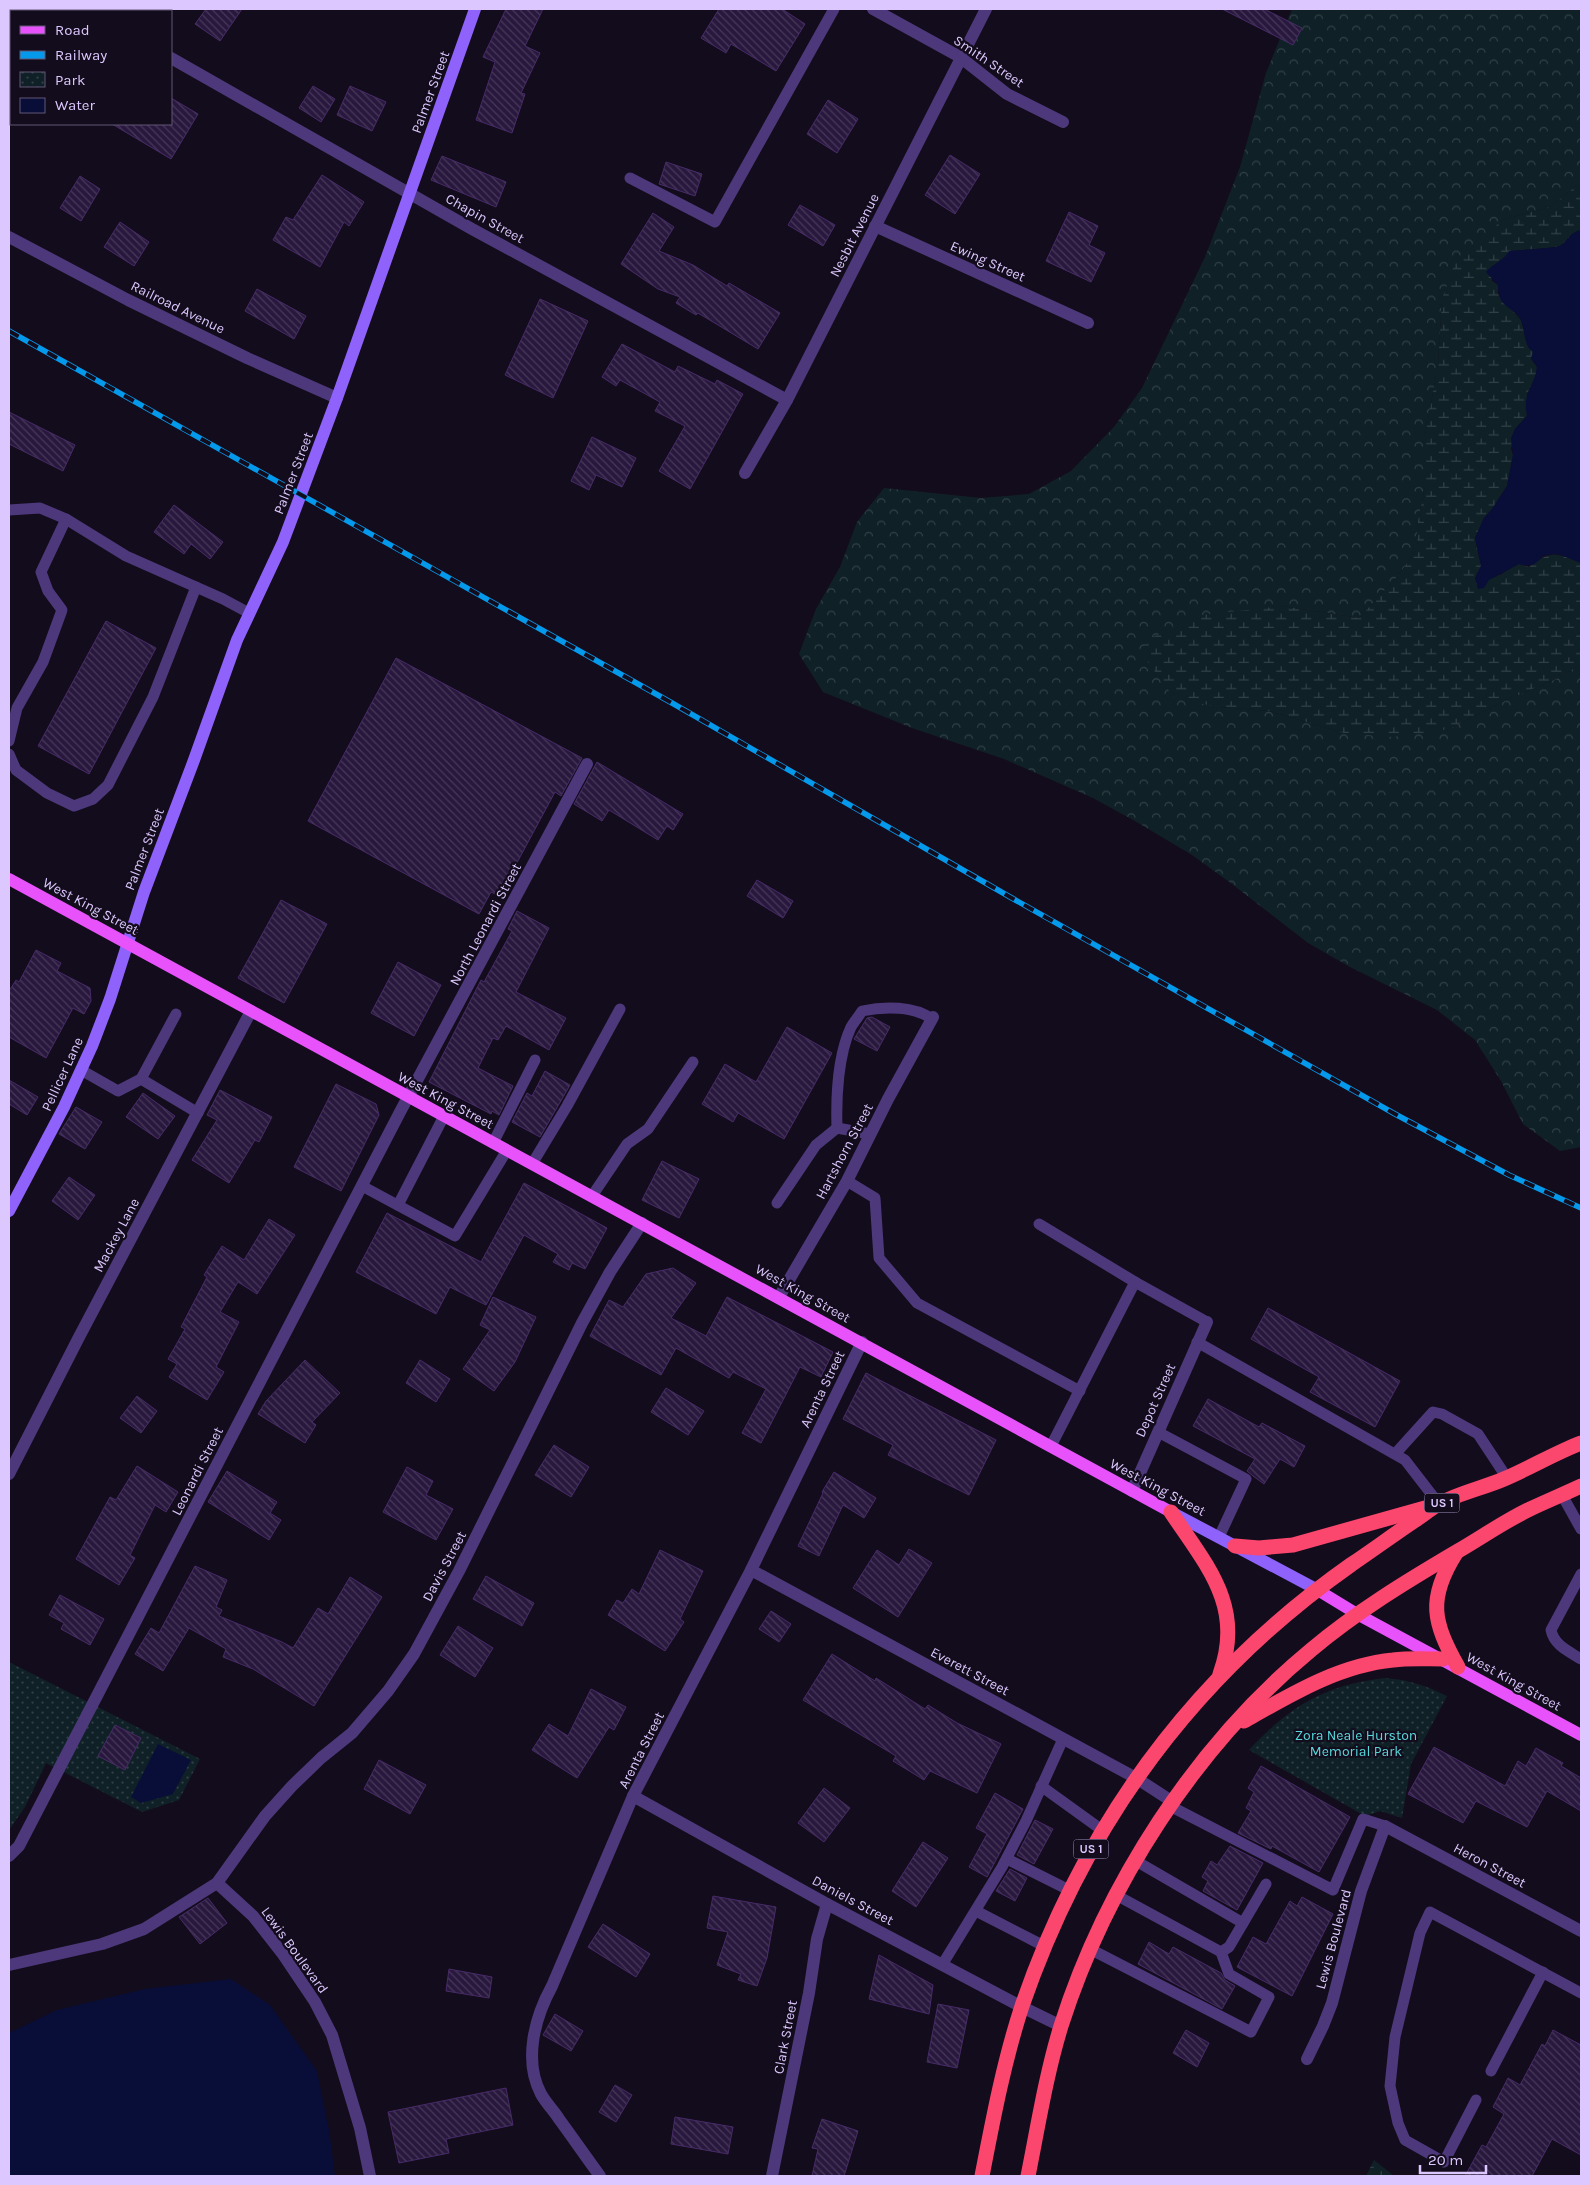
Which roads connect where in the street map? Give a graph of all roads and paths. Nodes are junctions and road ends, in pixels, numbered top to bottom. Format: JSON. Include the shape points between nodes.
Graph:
{"nodes":[{"id":1,"x":475,"y":9,"type":"edge"},
{"id":2,"x":834,"y":9,"type":"edge"},
{"id":3,"x":873,"y":9,"type":"edge"},
{"id":4,"x":986,"y":9,"type":"edge"},
{"id":5,"x":960,"y":57,"type":"junction"},
{"id":6,"x":172,"y":59,"type":"edge"},
{"id":7,"x":1063,"y":122,"type":"dead end"},
{"id":8,"x":630,"y":178,"type":"dead end"},
{"id":9,"x":410,"y":193,"type":"junction"},
{"id":10,"x":875,"y":226,"type":"junction"},
{"id":11,"x":9,"y":237,"type":"edge"},
{"id":12,"x":1088,"y":323,"type":"dead end"},
{"id":13,"x":337,"y":398,"type":"junction"},
{"id":14,"x":787,"y":400,"type":"junction"},
{"id":15,"x":745,"y":473,"type":"dead end"},
{"id":16,"x":9,"y":510,"type":"edge"},
{"id":17,"x":66,"y":520,"type":"junction"},
{"id":18,"x":196,"y":587,"type":"junction"},
{"id":19,"x":249,"y":613,"type":"junction"},
{"id":20,"x":9,"y":741,"type":"edge"},
{"id":21,"x":9,"y":754,"type":"edge"},
{"id":22,"x":587,"y":764,"type":"dead end"},
{"id":23,"x":9,"y":879,"type":"edge"},
{"id":24,"x":128,"y":943,"type":"junction"},
{"id":25,"x":620,"y":1009,"type":"dead end"},
{"id":26,"x":251,"y":1011,"type":"junction"},
{"id":27,"x":176,"y":1014,"type":"dead end"},
{"id":28,"x":933,"y":1018,"type":"joint"},
{"id":29,"x":535,"y":1060,"type":"dead end"},
{"id":30,"x":693,"y":1062,"type":"dead end"},
{"id":31,"x":81,"y":1070,"type":"junction"},
{"id":32,"x":141,"y":1079,"type":"junction"},
{"id":33,"x":408,"y":1096,"type":"junction"},
{"id":34,"x":198,"y":1112,"type":"junction"},
{"id":35,"x":444,"y":1116,"type":"junction"},
{"id":36,"x":837,"y":1128,"type":"junction"},
{"id":37,"x":870,"y":1134,"type":"junction"},
{"id":38,"x":493,"y":1142,"type":"junction"},
{"id":39,"x":507,"y":1150,"type":"junction"},
{"id":40,"x":532,"y":1164,"type":"junction"},
{"id":41,"x":847,"y":1181,"type":"junction"},
{"id":42,"x":362,"y":1186,"type":"junction"},
{"id":43,"x":592,"y":1196,"type":"junction"},
{"id":44,"x":777,"y":1203,"type":"dead end"},
{"id":45,"x":398,"y":1205,"type":"junction"},
{"id":46,"x":9,"y":1211,"type":"edge"},
{"id":47,"x":642,"y":1223,"type":"junction"},
{"id":48,"x":1039,"y":1224,"type":"dead end"},
{"id":49,"x":1134,"y":1282,"type":"junction"},
{"id":50,"x":779,"y":1298,"type":"junction"},
{"id":51,"x":1207,"y":1322,"type":"joint"},
{"id":52,"x":862,"y":1342,"type":"junction"},
{"id":53,"x":1197,"y":1342,"type":"junction"},
{"id":54,"x":1080,"y":1391,"type":"junction"},
{"id":55,"x":1158,"y":1432,"type":"junction"},
{"id":56,"x":1581,"y":1443,"type":"edge"},
{"id":57,"x":1051,"y":1446,"type":"junction"},
{"id":58,"x":1395,"y":1454,"type":"junction"},
{"id":59,"x":9,"y":1474,"type":"edge"},
{"id":60,"x":1507,"y":1478,"type":"junction"},
{"id":61,"x":1581,"y":1486,"type":"edge"},
{"id":62,"x":1132,"y":1491,"type":"junction"},
{"id":63,"x":1562,"y":1495,"type":"junction"},
{"id":64,"x":1439,"y":1504,"type":"junction"},
{"id":65,"x":1171,"y":1512,"type":"junction"},
{"id":66,"x":1581,"y":1529,"type":"edge"},
{"id":67,"x":1219,"y":1537,"type":"junction"},
{"id":68,"x":1235,"y":1546,"type":"junction"},
{"id":69,"x":1457,"y":1551,"type":"junction"},
{"id":70,"x":751,"y":1570,"type":"junction"},
{"id":71,"x":1581,"y":1574,"type":"edge"},
{"id":72,"x":1316,"y":1589,"type":"junction"},
{"id":73,"x":1357,"y":1614,"type":"junction"},
{"id":74,"x":1443,"y":1659,"type":"junction"},
{"id":75,"x":1581,"y":1659,"type":"edge"},
{"id":76,"x":1458,"y":1667,"type":"junction"},
{"id":77,"x":1218,"y":1678,"type":"junction"},
{"id":78,"x":1230,"y":1730,"type":"junction"},
{"id":79,"x":1581,"y":1735,"type":"edge"},
{"id":80,"x":1063,"y":1739,"type":"junction"},
{"id":81,"x":1136,"y":1778,"type":"junction"},
{"id":82,"x":1041,"y":1786,"type":"junction"},
{"id":83,"x":634,"y":1796,"type":"junction"},
{"id":84,"x":1172,"y":1804,"type":"junction"},
{"id":85,"x":1385,"y":1826,"type":"junction"},
{"id":86,"x":1102,"y":1830,"type":"junction"},
{"id":87,"x":9,"y":1856,"type":"edge"},
{"id":88,"x":1006,"y":1859,"type":"junction"},
{"id":89,"x":1136,"y":1861,"type":"junction"},
{"id":90,"x":217,"y":1883,"type":"junction"},
{"id":91,"x":1266,"y":1884,"type":"dead end"},
{"id":92,"x":1069,"y":1890,"type":"junction"},
{"id":93,"x":1116,"y":1895,"type":"junction"},
{"id":94,"x":828,"y":1904,"type":"junction"},
{"id":95,"x":976,"y":1911,"type":"junction"},
{"id":96,"x":1244,"y":1923,"type":"junction"},
{"id":97,"x":1581,"y":1930,"type":"edge"},
{"id":98,"x":1044,"y":1946,"type":"junction"},
{"id":99,"x":1090,"y":1949,"type":"junction"},
{"id":100,"x":1221,"y":1952,"type":"junction"},
{"id":101,"x":9,"y":1965,"type":"edge"},
{"id":102,"x":942,"y":1965,"type":"junction"},
{"id":103,"x":1543,"y":1972,"type":"junction"},
{"id":104,"x":1581,"y":1993,"type":"edge"},
{"id":105,"x":1022,"y":2007,"type":"junction"},
{"id":106,"x":1061,"y":2026,"type":"junction"},
{"id":107,"x":1307,"y":2059,"type":"dead end"},
{"id":108,"x":1491,"y":2071,"type":"dead end"},
{"id":109,"x":1476,"y":2100,"type":"dead end"},
{"id":110,"x":370,"y":2176,"type":"edge"},
{"id":111,"x":600,"y":2176,"type":"edge"},
{"id":112,"x":772,"y":2176,"type":"edge"},
{"id":113,"x":982,"y":2176,"type":"edge"},
{"id":114,"x":1028,"y":2176,"type":"edge"}],
"edges":[{"from":1,"to":9,"type":"street","name":"Palmer Street"},
{"from":2,"to":8,"type":"lane","via":[[715,222]]},
{"from":3,"to":5,"type":"street","name":"Smith Street"},
{"from":4,"to":5,"type":"street","name":"Nesbit Avenue"},
{"from":5,"to":7,"type":"street","name":"Smith Street","via":[[1007,94]]},
{"from":5,"to":10,"type":"street","name":"Nesbit Avenue"},
{"from":6,"to":9,"type":"street","name":"Chapin Street"},
{"from":9,"to":13,"type":"street","name":"Palmer Street"},
{"from":9,"to":14,"type":"street","name":"Chapin Street"},
{"from":10,"to":12,"type":"street","name":"Ewing Street"},
{"from":10,"to":14,"type":"street","name":"Nesbit Avenue"},
{"from":11,"to":13,"type":"street","name":"Railroad Avenue","via":[[128,300]]},
{"from":13,"to":19,"type":"street","name":"Palmer Street","via":[[283,542]]},
{"from":14,"to":15,"type":"street","name":"Nesbit Avenue"},
{"from":16,"to":17,"type":"lane","via":[[40,508]]},
{"from":17,"to":18,"type":"lane","via":[[126,556]]},
{"from":17,"to":20,"type":"lane","via":[[41,572],[48,591],[62,610],[43,662],[17,708]]},
{"from":18,"to":19,"type":"lane"},
{"from":18,"to":21,"type":"lane","via":[[153,698],[108,785],[93,799],[74,806],[47,792],[16,770]]},
{"from":19,"to":24,"type":"street","name":"Palmer Street","via":[[236,640]]},
{"from":22,"to":33,"type":"street","name":"North Leonardi Street"},
{"from":23,"to":24,"type":"main road","name":"West King Street"},
{"from":24,"to":26,"type":"main road","name":"West King Street"},
{"from":24,"to":31,"type":"street","name":"Pellicer Lane","via":[[110,999]]},
{"from":25,"to":40,"type":"lane"},
{"from":26,"to":33,"type":"main road","name":"West King Street"},
{"from":26,"to":34,"type":"street","name":"Mackey Lane"},
{"from":27,"to":32,"type":"lane"},
{"from":28,"to":36,"type":"lane","via":[[922,1012],[894,1008],[862,1011],[851,1027],[844,1050],[836,1104]]},
{"from":28,"to":37,"type":"street","name":"Hartshorn Street"},
{"from":29,"to":38,"type":"lane"},
{"from":30,"to":43,"type":"lane","via":[[648,1129],[627,1144]]},
{"from":31,"to":32,"type":"lane","via":[[118,1091]]},
{"from":31,"to":46,"type":"street","name":"Pellicer Lane"},
{"from":32,"to":34,"type":"lane"},
{"from":33,"to":35,"type":"main road","name":"West King Street"},
{"from":33,"to":42,"type":"street","name":"Leonardi Street"},
{"from":34,"to":59,"type":"street","name":"Mackey Lane"},
{"from":35,"to":38,"type":"main road","name":"West King Street"},
{"from":35,"to":45,"type":"lane"},
{"from":36,"to":37,"type":"lane"},
{"from":36,"to":44,"type":"lane","via":[[816,1145]]},
{"from":37,"to":41,"type":"street","name":"Hartshorn Street"},
{"from":38,"to":39,"type":"main road","name":"West King Street"},
{"from":39,"to":40,"type":"main road","name":"West King Street"},
{"from":39,"to":45,"type":"lane","via":[[455,1236]]},
{"from":40,"to":43,"type":"main road","name":"West King Street"},
{"from":41,"to":50,"type":"street","name":"Hartshorn Street"},
{"from":41,"to":54,"type":"lane","via":[[875,1198],[879,1258],[917,1303]]},
{"from":42,"to":45,"type":"lane"},
{"from":42,"to":87,"type":"street","name":"Leonardi Street","via":[[84,1725],[20,1846]]},
{"from":43,"to":47,"type":"main road","name":"West King Street"},
{"from":47,"to":50,"type":"main road","name":"West King Street"},
{"from":47,"to":90,"type":"street","name":"Davis Street","via":[[582,1323],[459,1571],[414,1654],[352,1733],[297,1780],[265,1816]]},
{"from":48,"to":49,"type":"lane"},
{"from":49,"to":51,"type":"lane"},
{"from":49,"to":54,"type":"lane"},
{"from":50,"to":52,"type":"main road","name":"West King Street"},
{"from":51,"to":53,"type":"street","name":"Depot Street"},
{"from":52,"to":57,"type":"main road","name":"West King Street"},
{"from":52,"to":70,"type":"street","name":"Arenta Street"},
{"from":53,"to":55,"type":"street","name":"Depot Street"},
{"from":53,"to":58,"type":"lane"},
{"from":54,"to":57,"type":"lane"},
{"from":55,"to":62,"type":"street","name":"Depot Street"},
{"from":55,"to":67,"type":"lane","via":[[1246,1479]]},
{"from":56,"to":60,"type":"highway","number":"US 1"},
{"from":57,"to":62,"type":"main road","name":"West King Street"},
{"from":58,"to":60,"type":"lane","via":[[1433,1412],[1478,1434]]},
{"from":58,"to":64,"type":"lane","via":[[1404,1460]]},
{"from":60,"to":64,"type":"highway","number":"US 1"},
{"from":61,"to":63,"type":"highway"},
{"from":62,"to":65,"type":"main road","name":"West King Street"},
{"from":63,"to":66,"type":"lane"},
{"from":63,"to":69,"type":"highway","via":[[1529,1509]]},
{"from":64,"to":68,"type":"highway","via":[[1293,1545]]},
{"from":64,"to":72,"type":"highway","number":"US 1"},
{"from":65,"to":67,"type":"street","name":"West King Street"},
{"from":65,"to":77,"type":"highway","via":[[1215,1577],[1227,1610],[1227,1656]]},
{"from":67,"to":68,"type":"street","name":"West King Street"},
{"from":68,"to":72,"type":"street","name":"West King Street"},
{"from":69,"to":73,"type":"highway"},
{"from":69,"to":76,"type":"highway","via":[[1437,1592],[1436,1611],[1442,1637]]},
{"from":70,"to":80,"type":"street","name":"Everett Street"},
{"from":70,"to":83,"type":"street","name":"Arenta Street"},
{"from":71,"to":75,"type":"lane","via":[[1551,1630],[1562,1648]]},
{"from":72,"to":73,"type":"main road","name":"West King Street"},
{"from":72,"to":77,"type":"highway","number":"US 1"},
{"from":73,"to":74,"type":"main road","name":"West King Street"},
{"from":73,"to":78,"type":"highway","via":[[1310,1650]]},
{"from":74,"to":76,"type":"main road","name":"West King Street"},
{"from":74,"to":78,"type":"highway","via":[[1392,1660],[1355,1668],[1290,1695]]},
{"from":76,"to":79,"type":"main road","name":"West King Street"},
{"from":77,"to":81,"type":"highway","number":"US 1","via":[[1175,1725]]},
{"from":78,"to":84,"type":"highway"},
{"from":80,"to":81,"type":"street","name":"Everett Street"},
{"from":80,"to":82,"type":"lane"},
{"from":81,"to":84,"type":"street","name":"Everett Street"},
{"from":81,"to":86,"type":"highway","number":"US 1"},
{"from":82,"to":86,"type":"lane"},
{"from":82,"to":88,"type":"lane"},
{"from":83,"to":94,"type":"street","name":"Daniels Street"},
{"from":83,"to":111,"type":"street","name":"Arenta Street","via":[[541,2006],[533,2049],[541,2093]]},
{"from":84,"to":85,"type":"lane","via":[[1333,1890],[1363,1819]]},
{"from":84,"to":89,"type":"highway"},
{"from":85,"to":97,"type":"street","name":"Heron Street"},
{"from":85,"to":107,"type":"street","name":"Lewis Boulevard","via":[[1361,1892],[1332,2003]]},
{"from":86,"to":92,"type":"highway","number":"US 1"},
{"from":88,"to":92,"type":"lane"},
{"from":88,"to":95,"type":"lane"},
{"from":89,"to":93,"type":"highway"},
{"from":89,"to":96,"type":"lane"},
{"from":90,"to":101,"type":"street","via":[[144,1929],[102,1944]]},
{"from":90,"to":110,"type":"street","name":"Lewis Boulevard","via":[[253,1916],[315,2002],[332,2035],[360,2128]]},
{"from":91,"to":96,"type":"lane"},
{"from":92,"to":98,"type":"highway","number":"US 1"},
{"from":93,"to":99,"type":"highway"},
{"from":93,"to":100,"type":"lane"},
{"from":94,"to":102,"type":"street","name":"Daniels Street"},
{"from":94,"to":112,"type":"street","name":"Clark Street","via":[[817,1939]]},
{"from":95,"to":98,"type":"lane"},
{"from":95,"to":102,"type":"lane"},
{"from":96,"to":100,"type":"lane","via":[[1229,1947]]},
{"from":98,"to":105,"type":"highway","number":"US 1"},
{"from":99,"to":100,"type":"lane","via":[[1251,2032],[1269,1996],[1228,1974]]},
{"from":99,"to":106,"type":"highway"},
{"from":102,"to":105,"type":"street","name":"Daniels Street"},
{"from":103,"to":104,"type":"lane"},
{"from":103,"to":108,"type":"lane"},
{"from":103,"to":109,"type":"lane","via":[[1430,1912],[1420,1933],[1395,2037],[1390,2086],[1405,2140],[1444,2162]]},
{"from":105,"to":106,"type":"street","name":"Daniels Street"},
{"from":105,"to":113,"type":"highway","number":"US 1","via":[[994,2113]]},
{"from":106,"to":114,"type":"highway"}]}
